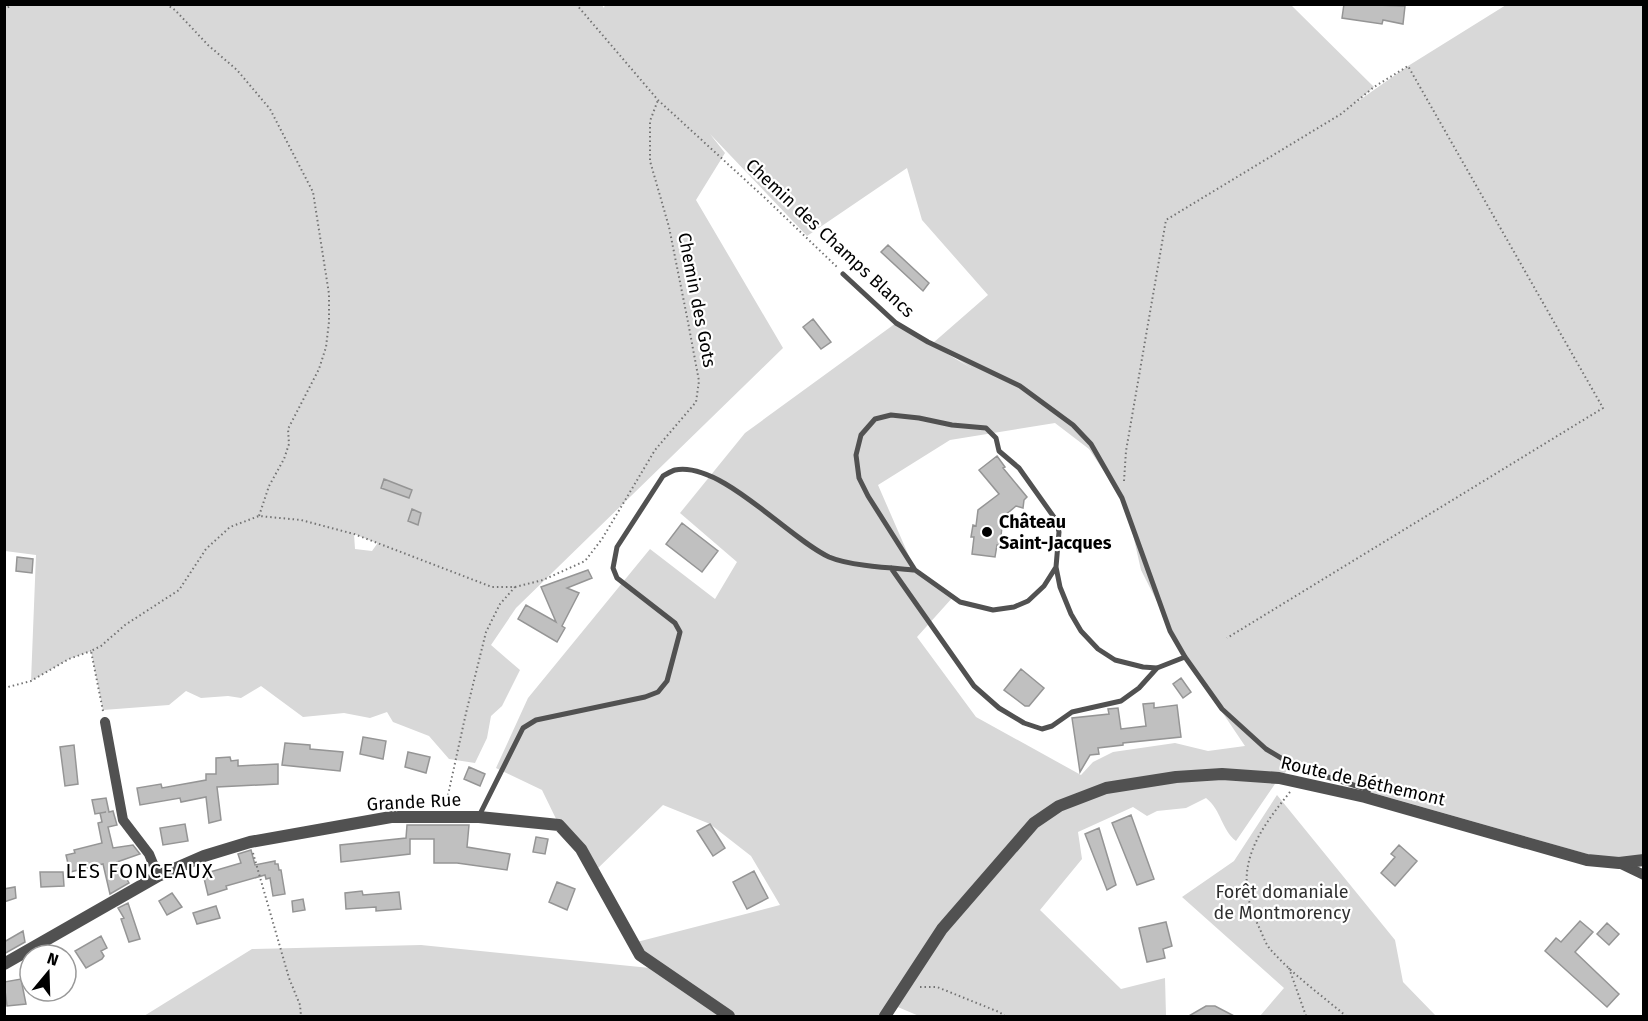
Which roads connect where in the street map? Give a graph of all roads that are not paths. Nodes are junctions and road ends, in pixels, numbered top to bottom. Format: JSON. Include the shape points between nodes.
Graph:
{"nodes":[{"id":1,"x":843,"y":274,"type":"road end"},
{"id":2,"x":1056,"y":567,"type":"junction"},
{"id":3,"x":891,"y":568,"type":"junction"},
{"id":4,"x":915,"y":570,"type":"junction"},
{"id":5,"x":1185,"y":657,"type":"junction"},
{"id":6,"x":1157,"y":668,"type":"junction"},
{"id":7,"x":105,"y":722,"type":"road end"},
{"id":8,"x":1365,"y":798,"type":"junction"},
{"id":9,"x":479,"y":817,"type":"junction"},
{"id":10,"x":1644,"y":860,"type":"edge"},
{"id":11,"x":1619,"y":863,"type":"junction"},
{"id":12,"x":1644,"y":874,"type":"edge"},
{"id":13,"x":159,"y":876,"type":"junction"},
{"id":14,"x":4,"y":964,"type":"edge"},
{"id":15,"x":729,"y":1017,"type":"edge"},
{"id":16,"x":885,"y":1017,"type":"edge"}],
"edges":[{"from":1,"to":5,"type":"lane","name":"Chemin des Champs Blancs","via":[[897,323],[1020,386],[1091,444],[1122,498],[1170,631]]},
{"from":2,"to":4,"type":"lane","via":[[1028,601],[993,610],[960,602]]},
{"from":2,"to":4,"type":"lane","via":[[1056,520],[1019,468],[999,451],[996,438],[986,428],[891,415],[875,419],[861,435],[856,455],[859,478]]},
{"from":2,"to":6,"type":"lane","via":[[1071,615],[1098,649],[1115,660]]},
{"from":3,"to":4,"type":"lane"},
{"from":3,"to":6,"type":"lane","via":[[974,686],[1024,723],[1042,729],[1072,712],[1121,701]]},
{"from":3,"to":9,"type":"lane","via":[[830,557],[741,493],[696,471],[675,470],[663,476],[618,548],[614,568],[617,578],[675,623],[680,632],[667,681],[658,692],[645,697],[536,720],[523,728]]},
{"from":5,"to":6,"type":"lane"},
{"from":5,"to":8,"type":"lane","name":"Chemin des Champs Blancs","via":[[1222,709],[1266,749],[1296,767],[1370,790]]},
{"from":7,"to":13,"type":"street","via":[[123,820],[149,854]]},
{"from":8,"to":11,"type":"street","name":"Route de Béthemont","via":[[1587,860]]},
{"from":8,"to":16,"type":"street","name":"Route de Béthemont","via":[[1279,778],[1222,774],[1106,788],[1059,806],[1034,823],[949,921]]},
{"from":9,"to":13,"type":"street","name":"Grande Rue","via":[[391,817],[250,842]]},
{"from":9,"to":15,"type":"street","name":"Grande Rue","via":[[559,825],[581,849],[640,955]]},
{"from":10,"to":11,"type":"street","name":"Route de Béthemont"},
{"from":11,"to":12,"type":"street"},
{"from":13,"to":14,"type":"street","name":"Grande Rue"}]}
